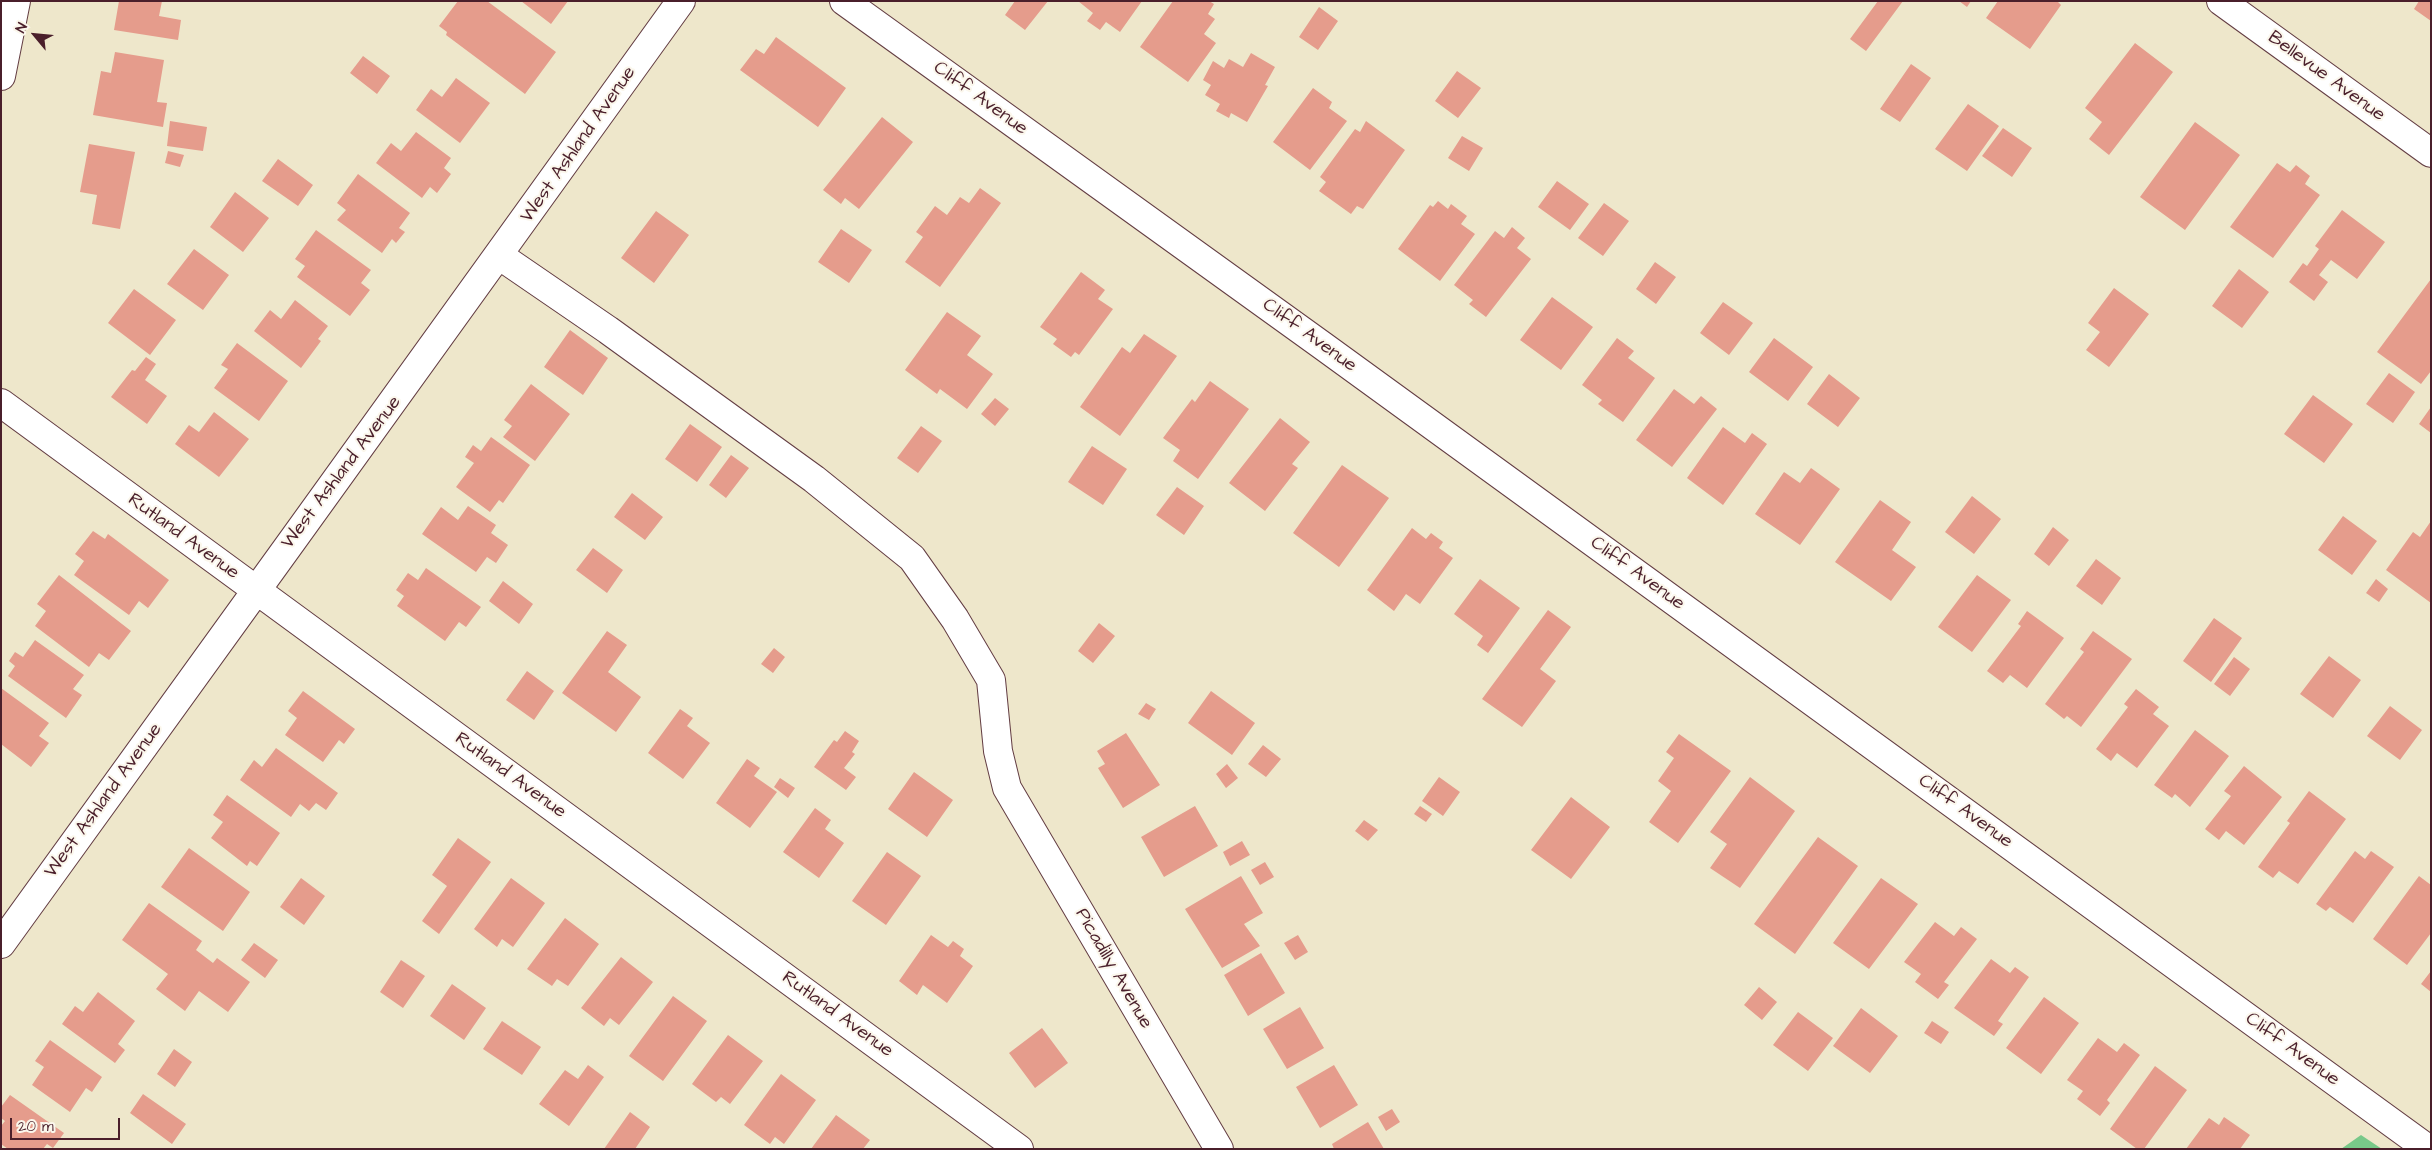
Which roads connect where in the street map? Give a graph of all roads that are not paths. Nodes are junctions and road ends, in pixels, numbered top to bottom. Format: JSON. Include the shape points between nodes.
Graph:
{"nodes":[{"id":1,"x":16,"y":1,"type":"edge"},
{"id":2,"x":681,"y":1,"type":"edge"},
{"id":3,"x":844,"y":1,"type":"edge"},
{"id":4,"x":2222,"y":1,"type":"edge"},
{"id":5,"x":1,"y":76,"type":"edge"},
{"id":6,"x":2431,"y":153,"type":"edge"},
{"id":7,"x":500,"y":256,"type":"junction"},
{"id":8,"x":1,"y":403,"type":"edge"},
{"id":9,"x":256,"y":590,"type":"junction"},
{"id":10,"x":1,"y":944,"type":"edge"},
{"id":11,"x":2427,"y":1141,"type":"edge"},
{"id":12,"x":1019,"y":1149,"type":"edge"},
{"id":13,"x":1219,"y":1149,"type":"edge"}],
"edges":[{"from":1,"to":5,"type":"street"},
{"from":2,"to":7,"type":"street","name":"West Ashland Avenue"},
{"from":3,"to":11,"type":"street","name":"Cliff Avenue"},
{"from":4,"to":6,"type":"street","name":"Bellevue Avenue"},
{"from":7,"to":9,"type":"street","name":"West Ashland Avenue"},
{"from":7,"to":13,"type":"street","name":"Picadilly Avenue","via":[[814,479],[912,558],[955,619],[991,680],[998,751],[1007,788]]},
{"from":8,"to":9,"type":"street","name":"Rutland Avenue"},
{"from":9,"to":10,"type":"street","name":"West Ashland Avenue"},
{"from":9,"to":12,"type":"street","name":"Rutland Avenue"}]}
